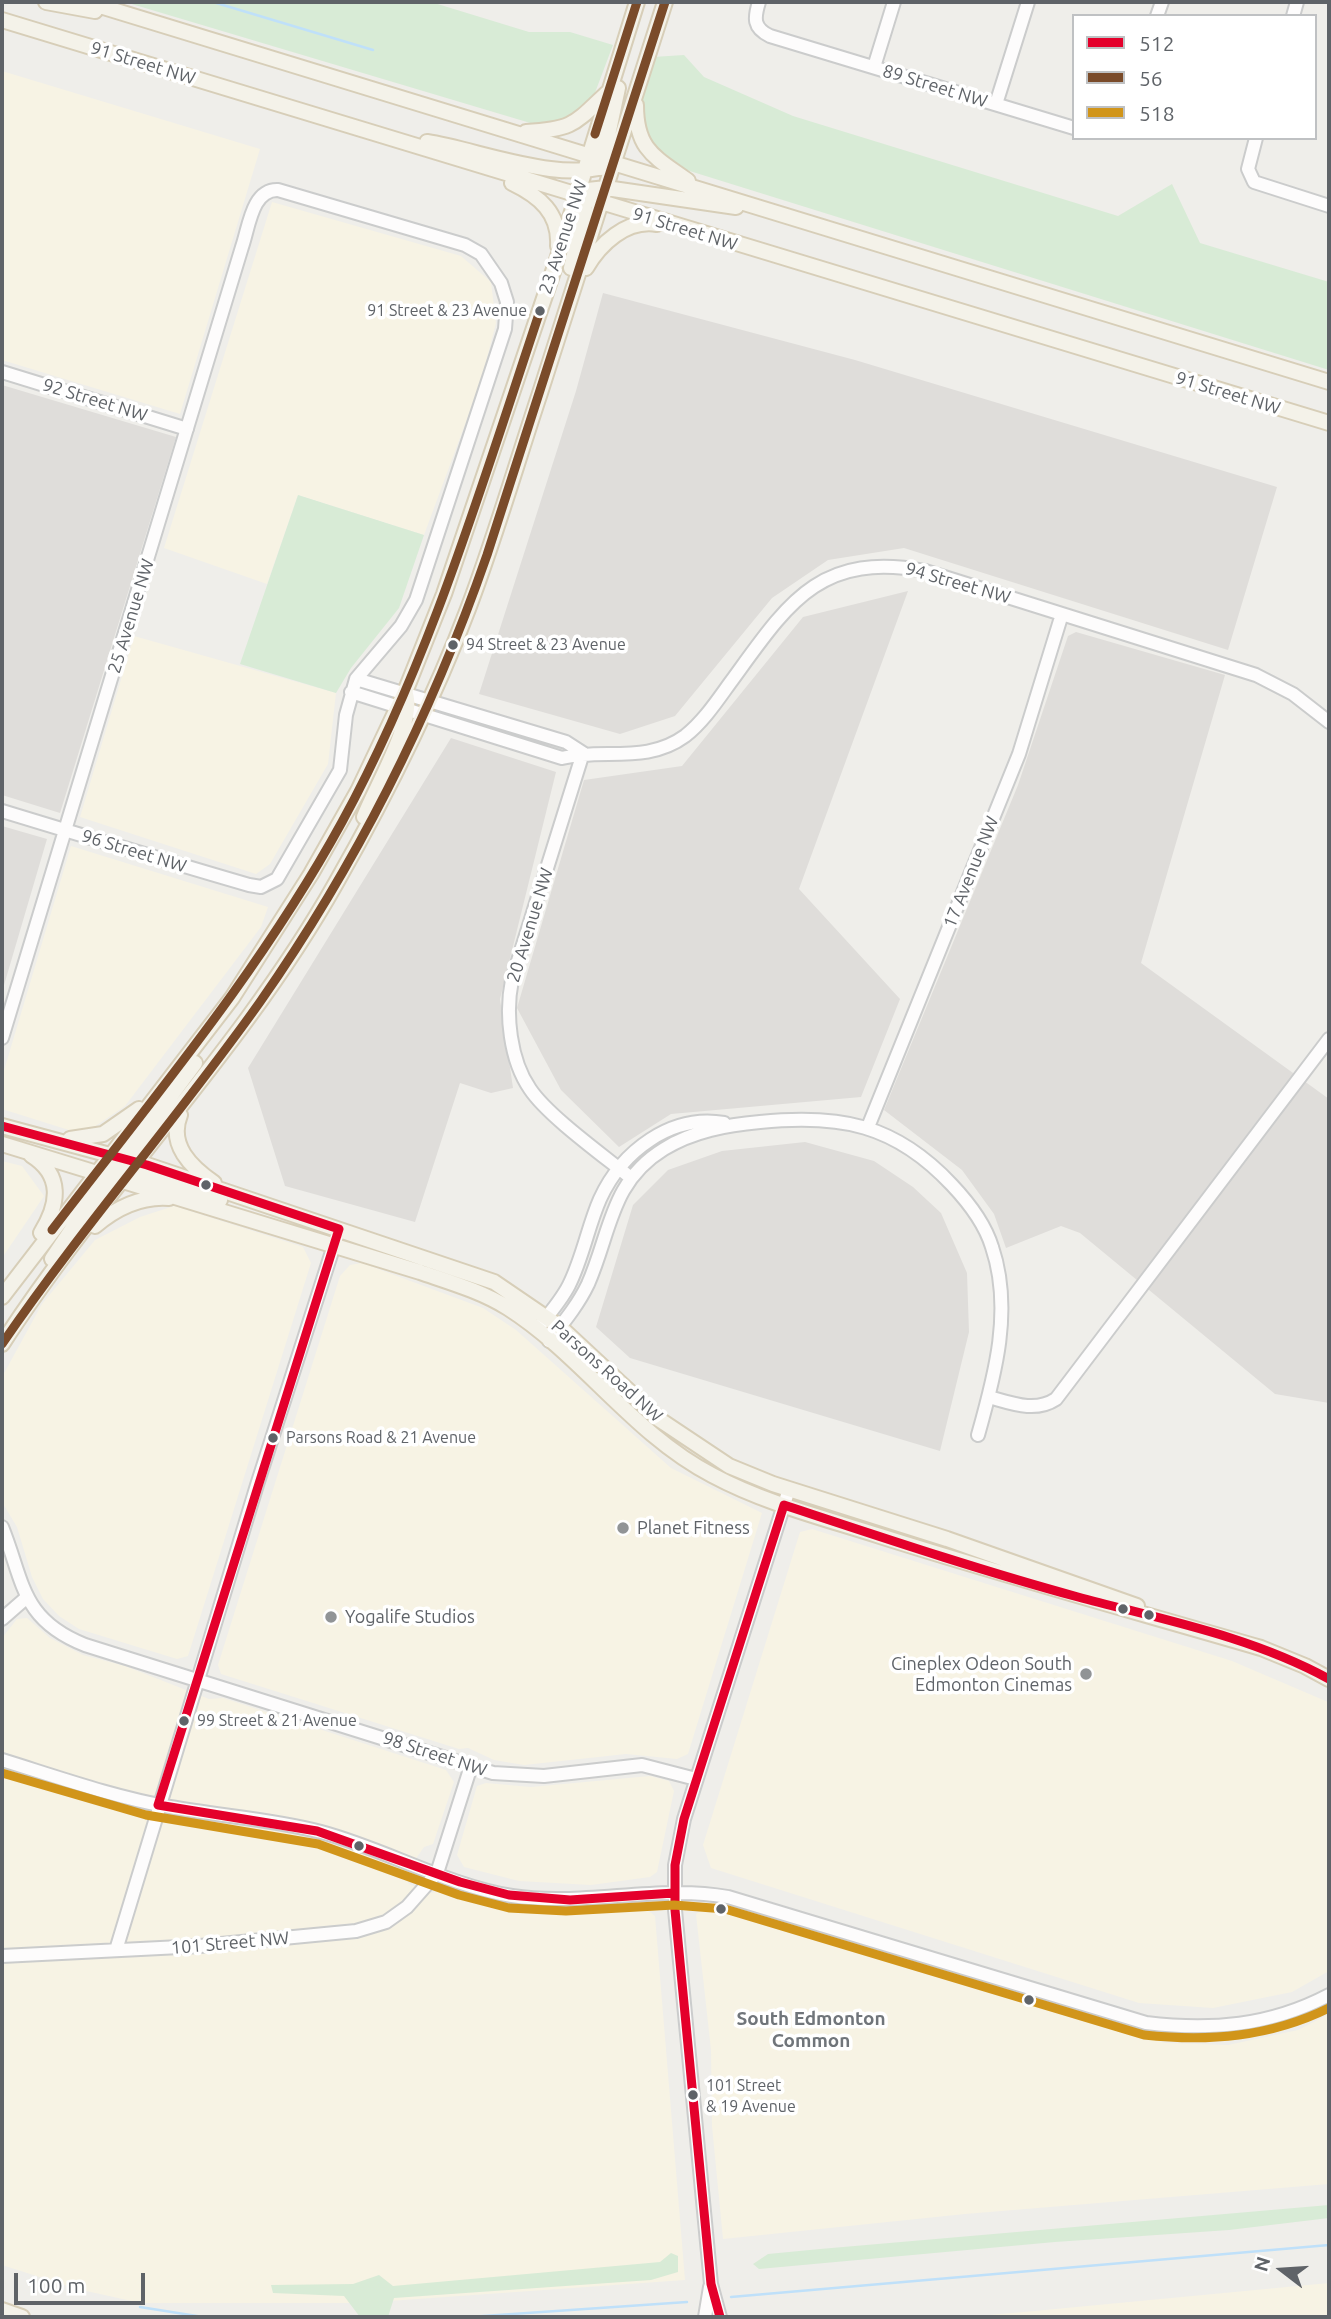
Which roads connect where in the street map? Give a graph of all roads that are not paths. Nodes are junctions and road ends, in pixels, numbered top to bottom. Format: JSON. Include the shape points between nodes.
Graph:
{"nodes":[{"id":1,"x":46,"y":2,"type":"edge"},
{"id":2,"x":87,"y":2,"type":"edge"},
{"id":3,"x":637,"y":2,"type":"edge"},
{"id":4,"x":665,"y":2,"type":"edge"},
{"id":5,"x":759,"y":2,"type":"edge"},
{"id":6,"x":894,"y":2,"type":"edge"},
{"id":7,"x":1027,"y":2,"type":"edge"},
{"id":8,"x":2,"y":20,"type":"edge"},
{"id":9,"x":148,"y":21,"type":"junction"},
{"id":10,"x":874,"y":67,"type":"junction"},
{"id":11,"x":608,"y":92,"type":"junction"},
{"id":12,"x":635,"y":93,"type":"junction"},
{"id":13,"x":996,"y":104,"type":"junction"},
{"id":14,"x":1072,"y":127,"type":"edge"},
{"id":15,"x":513,"y":133,"type":"junction"},
{"id":16,"x":375,"y":134,"type":"junction"},
{"id":17,"x":1255,"y":140,"type":"edge"},
{"id":18,"x":466,"y":162,"type":"junction"},
{"id":19,"x":596,"y":165,"type":"junction"},
{"id":20,"x":698,"y":188,"type":"junction"},
{"id":21,"x":593,"y":194,"type":"junction"},
{"id":22,"x":1329,"y":206,"type":"edge"},
{"id":23,"x":806,"y":221,"type":"junction"},
{"id":24,"x":683,"y":228,"type":"junction"},
{"id":25,"x":557,"y":260,"type":"junction"},
{"id":26,"x":574,"y":287,"type":"junction"},
{"id":27,"x":548,"y":368,"type":"junction"},
{"id":28,"x":2,"y":372,"type":"edge"},
{"id":29,"x":1329,"y":382,"type":"edge"},
{"id":30,"x":1329,"y":424,"type":"edge"},
{"id":31,"x":187,"y":429,"type":"junction"},
{"id":32,"x":1062,"y":614,"type":"junction"},
{"id":33,"x":356,"y":679,"type":"junction"},
{"id":34,"x":351,"y":692,"type":"junction"},
{"id":35,"x":405,"y":692,"type":"junction"},
{"id":36,"x":427,"y":699,"type":"junction"},
{"id":37,"x":412,"y":711,"type":"junction"},
{"id":38,"x":1329,"y":722,"type":"edge"},
{"id":39,"x":583,"y":753,"type":"junction"},
{"id":40,"x":2,"y":811,"type":"edge"},
{"id":41,"x":65,"y":830,"type":"junction"},
{"id":42,"x":232,"y":998,"type":"junction"},
{"id":43,"x":2,"y":1038,"type":"edge"},
{"id":44,"x":1329,"y":1039,"type":"edge"},
{"id":45,"x":185,"y":1104,"type":"junction"},
{"id":46,"x":730,"y":1124,"type":"junction"},
{"id":47,"x":2,"y":1126,"type":"edge"},
{"id":48,"x":868,"y":1127,"type":"junction"},
{"id":49,"x":20,"y":1131,"type":"junction"},
{"id":50,"x":2,"y":1142,"type":"edge"},
{"id":51,"x":117,"y":1167,"type":"junction"},
{"id":52,"x":619,"y":1168,"type":"junction"},
{"id":53,"x":631,"y":1178,"type":"junction"},
{"id":54,"x":228,"y":1193,"type":"junction"},
{"id":55,"x":214,"y":1210,"type":"junction"},
{"id":56,"x":289,"y":1212,"type":"junction"},
{"id":57,"x":339,"y":1229,"type":"junction"},
{"id":58,"x":333,"y":1246,"type":"junction"},
{"id":59,"x":59,"y":1260,"type":"junction"},
{"id":60,"x":41,"y":1284,"type":"junction"},
{"id":61,"x":4,"y":1294,"type":"edge"},
{"id":62,"x":547,"y":1317,"type":"junction"},
{"id":63,"x":560,"y":1327,"type":"junction"},
{"id":64,"x":536,"y":1330,"type":"junction"},
{"id":65,"x":549,"y":1341,"type":"junction"},
{"id":66,"x":2,"y":1344,"type":"edge"},
{"id":67,"x":989,"y":1397,"type":"junction"},
{"id":68,"x":978,"y":1435,"type":"dead end"},
{"id":69,"x":789,"y":1489,"type":"junction"},
{"id":70,"x":784,"y":1505,"type":"junction"},
{"id":71,"x":2,"y":1527,"type":"edge"},
{"id":72,"x":26,"y":1598,"type":"junction"},
{"id":73,"x":2,"y":1619,"type":"edge"},
{"id":74,"x":1167,"y":1620,"type":"junction"},
{"id":75,"x":214,"y":1625,"type":"junction"},
{"id":76,"x":1329,"y":1679,"type":"edge"},
{"id":77,"x":197,"y":1680,"type":"junction"},
{"id":78,"x":249,"y":1696,"type":"junction"},
{"id":79,"x":2,"y":1760,"type":"edge"},
{"id":80,"x":471,"y":1766,"type":"junction"},
{"id":81,"x":696,"y":1779,"type":"junction"},
{"id":82,"x":158,"y":1805,"type":"junction"},
{"id":83,"x":437,"y":1873,"type":"junction"},
{"id":84,"x":674,"y":1894,"type":"junction"},
{"id":85,"x":116,"y":1950,"type":"junction"},
{"id":86,"x":2,"y":1956,"type":"edge"},
{"id":87,"x":1329,"y":1996,"type":"edge"},
{"id":88,"x":711,"y":2284,"type":"junction"},
{"id":89,"x":2,"y":2310,"type":"edge"},
{"id":90,"x":22,"y":2317,"type":"edge"},
{"id":91,"x":705,"y":2317,"type":"edge"},
{"id":92,"x":720,"y":2317,"type":"edge"}],
"edges":[{"from":1,"to":9,"type":"main road"},
{"from":2,"to":9,"type":"main road"},
{"from":3,"to":11,"type":"main road","name":"23 Avenue NW"},
{"from":3,"to":19,"type":"main road"},
{"from":4,"to":12,"type":"main road","name":"23 Avenue NW"},
{"from":5,"to":10,"type":"street","name":"89 Street NW","via":[[757,26],[770,36]]},
{"from":6,"to":10,"type":"street","name":"89 Street NW"},
{"from":7,"to":13,"type":"street","name":"89 Street NW"},
{"from":8,"to":16,"type":"main road","name":"91 Street NW"},
{"from":9,"to":15,"type":"main road"},
{"from":10,"to":13,"type":"street","name":"89 Street NW"},
{"from":11,"to":15,"type":"main road","via":[[574,124],[552,131]]},
{"from":11,"to":19,"type":"main road","name":"23 Avenue NW"},
{"from":12,"to":19,"type":"main road","name":"23 Avenue NW"},
{"from":12,"to":20,"type":"main road","via":[[637,129],[643,143],[659,161]]},
{"from":13,"to":14,"type":"street","name":"89 Street NW"},
{"from":15,"to":19,"type":"main road"},
{"from":16,"to":18,"type":"main road","name":"91 Street NW"},
{"from":16,"to":19,"type":"main road","via":[[566,172]]},
{"from":17,"to":22,"type":"street","via":[[1249,176],[1265,187]]},
{"from":18,"to":21,"type":"main road","name":"91 Street NW"},
{"from":18,"to":25,"type":"main road","via":[[537,196],[555,220]]},
{"from":19,"to":20,"type":"main road"},
{"from":19,"to":21,"type":"main road"},
{"from":19,"to":21,"type":"main road","name":"23 Avenue NW"},
{"from":20,"to":23,"type":"main road"},
{"from":21,"to":23,"type":"main road"},
{"from":21,"to":24,"type":"main road","name":"91 Street NW"},
{"from":21,"to":25,"type":"main road","name":"23 Avenue NW"},
{"from":21,"to":26,"type":"main road","name":"23 Avenue NW"},
{"from":21,"to":27,"type":"main road"},
{"from":23,"to":29,"type":"main road"},
{"from":24,"to":26,"type":"main road","via":[[650,223],[624,229],[593,255]]},
{"from":24,"to":30,"type":"main road","name":"91 Street NW"},
{"from":25,"to":35,"type":"main road","name":"23 Avenue NW","via":[[444,594]]},
{"from":26,"to":27,"type":"main road","name":"23 Avenue NW"},
{"from":27,"to":36,"type":"main road","name":"23 Avenue NW","via":[[468,610]]},
{"from":28,"to":31,"type":"street","name":"92 Street NW"},
{"from":31,"to":33,"type":"street","name":"25 Avenue NW","via":[[261,194],[278,190],[465,245],[494,269],[505,293],[508,316],[450,503],[410,614]]},
{"from":31,"to":41,"type":"street","name":"25 Avenue NW"},
{"from":32,"to":38,"type":"street","name":"94 Street NW","via":[[1275,683]]},
{"from":32,"to":39,"type":"street","name":"94 Street NW","via":[[925,572],[893,565],[855,568],[806,590],[685,737],[631,755]]},
{"from":32,"to":48,"type":"street","name":"17 Avenue NW","via":[[1019,754]]},
{"from":33,"to":34,"type":"street"},
{"from":33,"to":35,"type":"street","name":"94 Street NW"},
{"from":34,"to":37,"type":"street","name":"94 Street NW"},
{"from":34,"to":41,"type":"street","name":"96 Street NW","via":[[335,782],[282,873],[267,885],[249,885]]},
{"from":35,"to":36,"type":"street","name":"94 Street NW"},
{"from":35,"to":37,"type":"main road","name":"23 Avenue NW"},
{"from":36,"to":37,"type":"main road","name":"23 Avenue NW"},
{"from":36,"to":39,"type":"street","name":"94 Street NW","via":[[566,742]]},
{"from":37,"to":39,"type":"street","name":"94 Street NW","via":[[562,758]]},
{"from":37,"to":42,"type":"main road","name":"23 Avenue NW"},
{"from":37,"to":45,"type":"main road","name":"23 Avenue NW","via":[[345,868],[261,1002]]},
{"from":39,"to":52,"type":"street","name":"20 Avenue NW","via":[[512,980],[510,1025],[516,1056],[530,1089]]},
{"from":40,"to":41,"type":"street","name":"96 Street NW"},
{"from":41,"to":43,"type":"street","name":"25 Avenue NW"},
{"from":42,"to":49,"type":"main road","via":[[148,1099],[115,1128],[74,1140]]},
{"from":42,"to":51,"type":"main road","via":[[205,1048]]},
{"from":44,"to":67,"type":"street","via":[[1056,1399],[1025,1406]]},
{"from":45,"to":51,"type":"main road","name":"23 Avenue NW"},
{"from":45,"to":54,"type":"main road","via":[[176,1129],[181,1148],[195,1169]]},
{"from":46,"to":48,"type":"street","via":[[814,1118]]},
{"from":46,"to":52,"type":"street","via":[[711,1121],[675,1127],[646,1142]]},
{"from":46,"to":53,"type":"street","via":[[663,1149]]},
{"from":47,"to":49,"type":"main road","name":"Parsons Road NW"},
{"from":48,"to":67,"type":"street","via":[[905,1145],[937,1170],[980,1220],[992,1247],[1002,1315]]},
{"from":49,"to":51,"type":"main road","name":"Parsons Road NW"},
{"from":50,"to":51,"type":"main road","name":"Parsons Road NW"},
{"from":50,"to":61,"type":"main road","via":[[42,1163],[57,1193],[47,1223]]},
{"from":51,"to":54,"type":"main road","name":"Parsons Road NW"},
{"from":51,"to":55,"type":"main road","name":"Parsons Road NW"},
{"from":51,"to":56,"type":"main road","via":[[258,1211]]},
{"from":51,"to":59,"type":"main road","name":"23 Avenue NW"},
{"from":51,"to":60,"type":"main road","via":[[59,1245]]},
{"from":51,"to":61,"type":"main road","name":"23 Avenue NW"},
{"from":52,"to":53,"type":"street","name":"20 Avenue NW"},
{"from":52,"to":62,"type":"street","via":[[602,1196],[569,1284]]},
{"from":53,"to":63,"type":"street","via":[[613,1206],[587,1286]]},
{"from":54,"to":56,"type":"main road","name":"Parsons Road NW"},
{"from":55,"to":58,"type":"main road","name":"Parsons Road NW"},
{"from":55,"to":59,"type":"main road","via":[[166,1197],[131,1203],[108,1215]]},
{"from":56,"to":57,"type":"main road","name":"Parsons Road NW"},
{"from":57,"to":58,"type":"street"},
{"from":57,"to":62,"type":"main road","name":"Parsons Road NW","via":[[494,1282]]},
{"from":58,"to":64,"type":"main road","name":"Parsons Road NW","via":[[478,1293]]},
{"from":58,"to":75,"type":"street"},
{"from":59,"to":60,"type":"main road","name":"23 Avenue NW"},
{"from":60,"to":66,"type":"main road","name":"23 Avenue NW"},
{"from":62,"to":63,"type":"main road","name":"Parsons Road NW"},
{"from":62,"to":64,"type":"street"},
{"from":63,"to":65,"type":"street"},
{"from":63,"to":69,"type":"main road","name":"Parsons Road NW","via":[[688,1441],[729,1466]]},
{"from":64,"to":65,"type":"main road","name":"Parsons Road NW"},
{"from":65,"to":70,"type":"main road","name":"Parsons Road NW","via":[[650,1433],[692,1464]]},
{"from":67,"to":68,"type":"street"},
{"from":69,"to":70,"type":"street"},
{"from":69,"to":74,"type":"main road","name":"Parsons Road NW","via":[[1119,1597]]},
{"from":70,"to":74,"type":"main road","name":"Parsons Road NW","via":[[951,1559]]},
{"from":70,"to":81,"type":"street"},
{"from":71,"to":72,"type":"street","name":"98 Street NW"},
{"from":72,"to":73,"type":"street"},
{"from":72,"to":77,"type":"street","name":"98 Street NW","via":[[47,1622],[78,1643]]},
{"from":74,"to":76,"type":"main road","name":"Parsons Road NW","via":[[1270,1651]]},
{"from":75,"to":77,"type":"street"},
{"from":75,"to":78,"type":"street","via":[[208,1668],[219,1680]]},
{"from":77,"to":78,"type":"street","name":"98 Street NW"},
{"from":77,"to":82,"type":"street"},
{"from":78,"to":80,"type":"street","name":"98 Street NW"},
{"from":79,"to":82,"type":"street"},
{"from":80,"to":81,"type":"street","name":"98 Street NW","via":[[530,1776],[642,1765]]},
{"from":80,"to":83,"type":"street"},
{"from":81,"to":84,"type":"street","via":[[679,1840]]},
{"from":82,"to":83,"type":"street","via":[[317,1831]]},
{"from":82,"to":85,"type":"street"},
{"from":83,"to":84,"type":"street","via":[[491,1891],[551,1900]]},
{"from":83,"to":85,"type":"street","name":"101 Street NW","via":[[407,1907],[386,1922],[356,1931]]},
{"from":84,"to":87,"type":"street","via":[[728,1897],[1146,2023],[1223,2028],[1282,2017]]},
{"from":84,"to":88,"type":"street"},
{"from":85,"to":86,"type":"street","name":"101 Street NW"},
{"from":88,"to":91,"type":"street"},
{"from":88,"to":92,"type":"street"},
{"from":89,"to":90,"type":"main road"}]}
